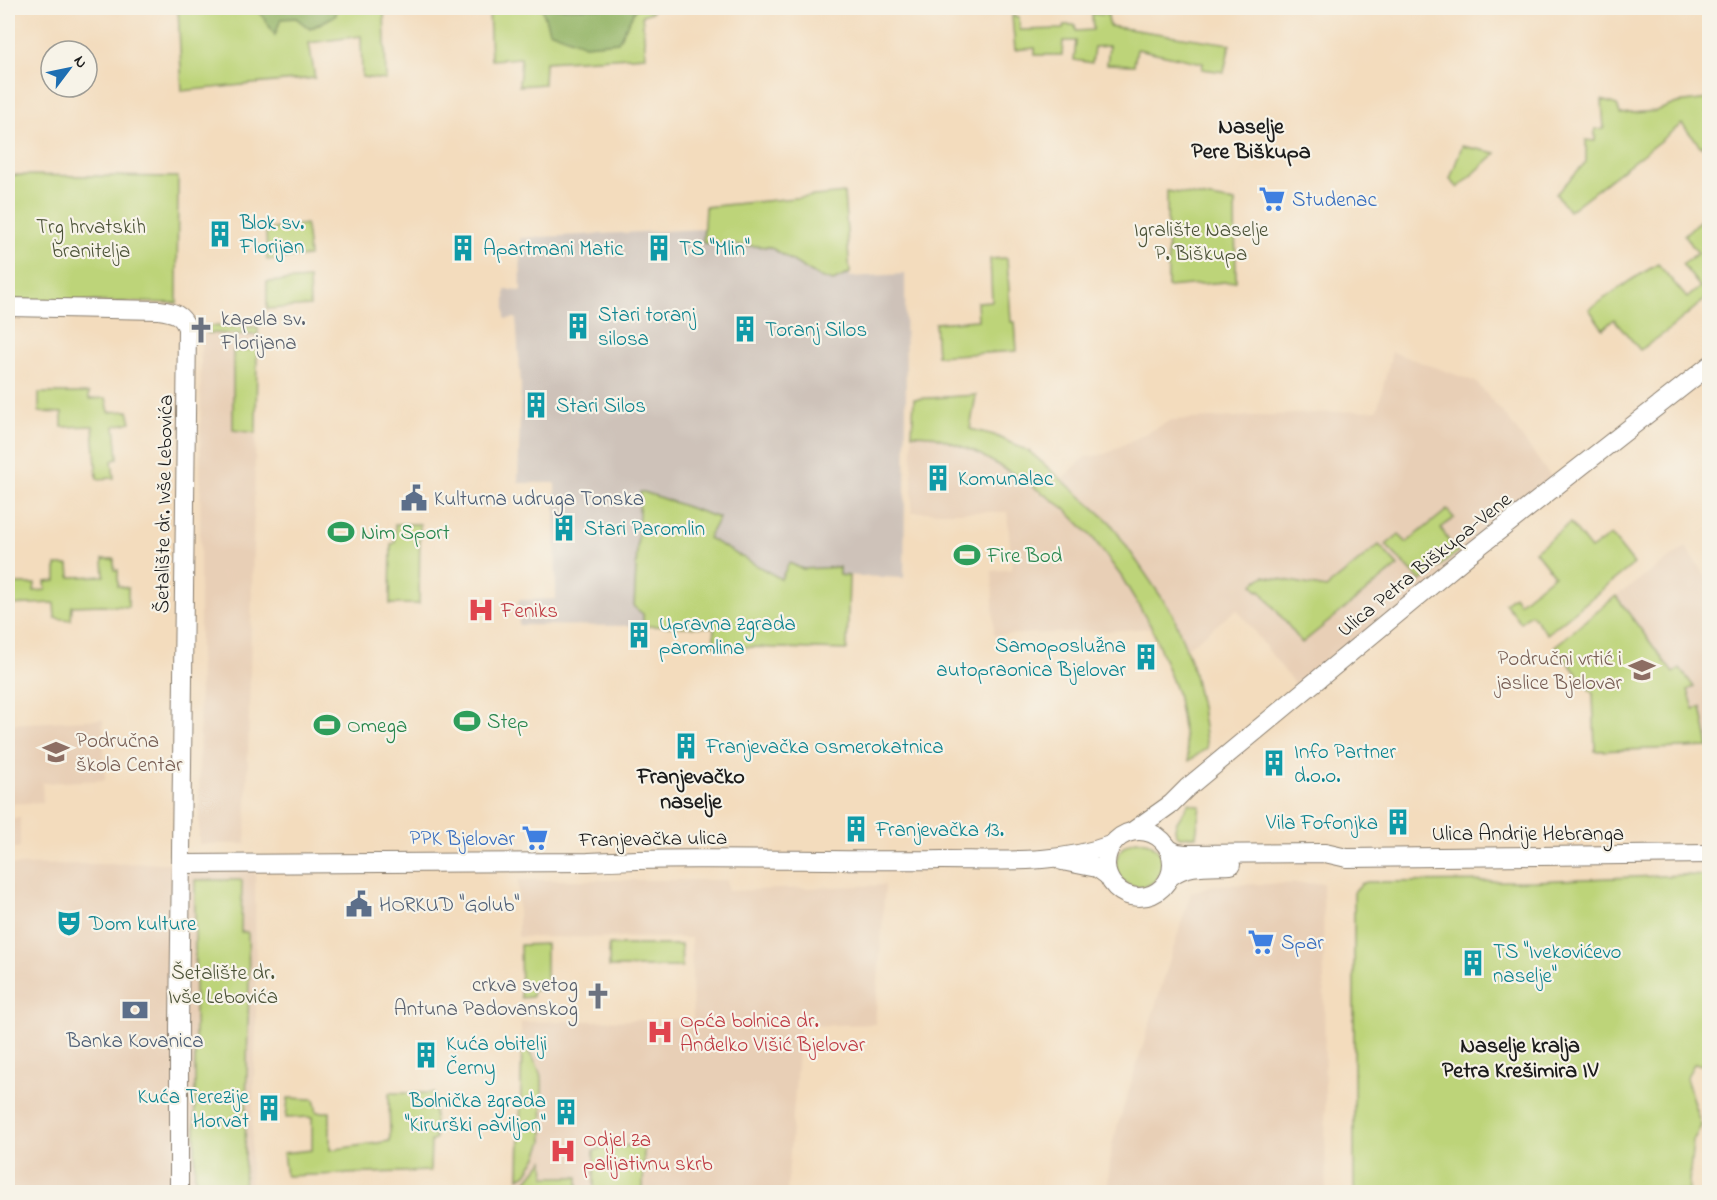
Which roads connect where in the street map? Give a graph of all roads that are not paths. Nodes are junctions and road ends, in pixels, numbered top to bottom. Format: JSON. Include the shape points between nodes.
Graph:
{"nodes":[{"id":1,"x":8,"y":307,"type":"edge"},
{"id":2,"x":1710,"y":365,"type":"edge"},
{"id":3,"x":1171,"y":804,"type":"junction"},
{"id":4,"x":1133,"y":831,"type":"junction"},
{"id":5,"x":1113,"y":844,"type":"junction"},
{"id":6,"x":1167,"y":846,"type":"junction"},
{"id":7,"x":1710,"y":854,"type":"edge"},
{"id":8,"x":1347,"y":858,"type":"junction"},
{"id":9,"x":1052,"y":859,"type":"junction"},
{"id":10,"x":182,"y":864,"type":"junction"},
{"id":11,"x":1108,"y":876,"type":"junction"},
{"id":12,"x":1170,"y":878,"type":"junction"},
{"id":13,"x":179,"y":1192,"type":"edge"}],
"edges":[{"from":1,"to":10,"type":"main road","name":"Šetalište dr. Ivše Lebovića","via":[[171,311],[184,320],[187,328]]},
{"from":2,"to":3,"type":"main road","name":"Ulica Petra Biškupa-Vene","via":[[1460,562]]},
{"from":3,"to":4,"type":"main road","name":"Ulica Petra Biškupa-Vene"},
{"from":3,"to":6,"type":"main road","name":"Ulica Petra Biškupa-Vene","via":[[1162,832]]},
{"from":4,"to":5,"type":"main road"},
{"from":4,"to":6,"type":"main road","via":[[1155,835]]},
{"from":5,"to":9,"type":"main road","name":"Franjevačka ulica"},
{"from":5,"to":11,"type":"main road","via":[[1107,854]]},
{"from":6,"to":8,"type":"main road","name":"Ulica Andrije Hebranga","via":[[1185,854],[1325,853]]},
{"from":6,"to":12,"type":"main road","via":[[1173,860]]},
{"from":7,"to":8,"type":"main road","name":"Ulica Andrije Hebranga"},
{"from":8,"to":12,"type":"main road","name":"Ulica Andrije Hebranga","via":[[1329,864],[1185,868]]},
{"from":9,"to":10,"type":"main road","name":"Franjevačka ulica"},
{"from":9,"to":11,"type":"main road","name":"Franjevačka ulica","via":[[1098,868]]},
{"from":10,"to":13,"type":"main road","name":"Šetalište dr. Ivše Lebovića"},
{"from":11,"to":12,"type":"main road","via":[[1122,893],[1133,897],[1155,894]]}]}
